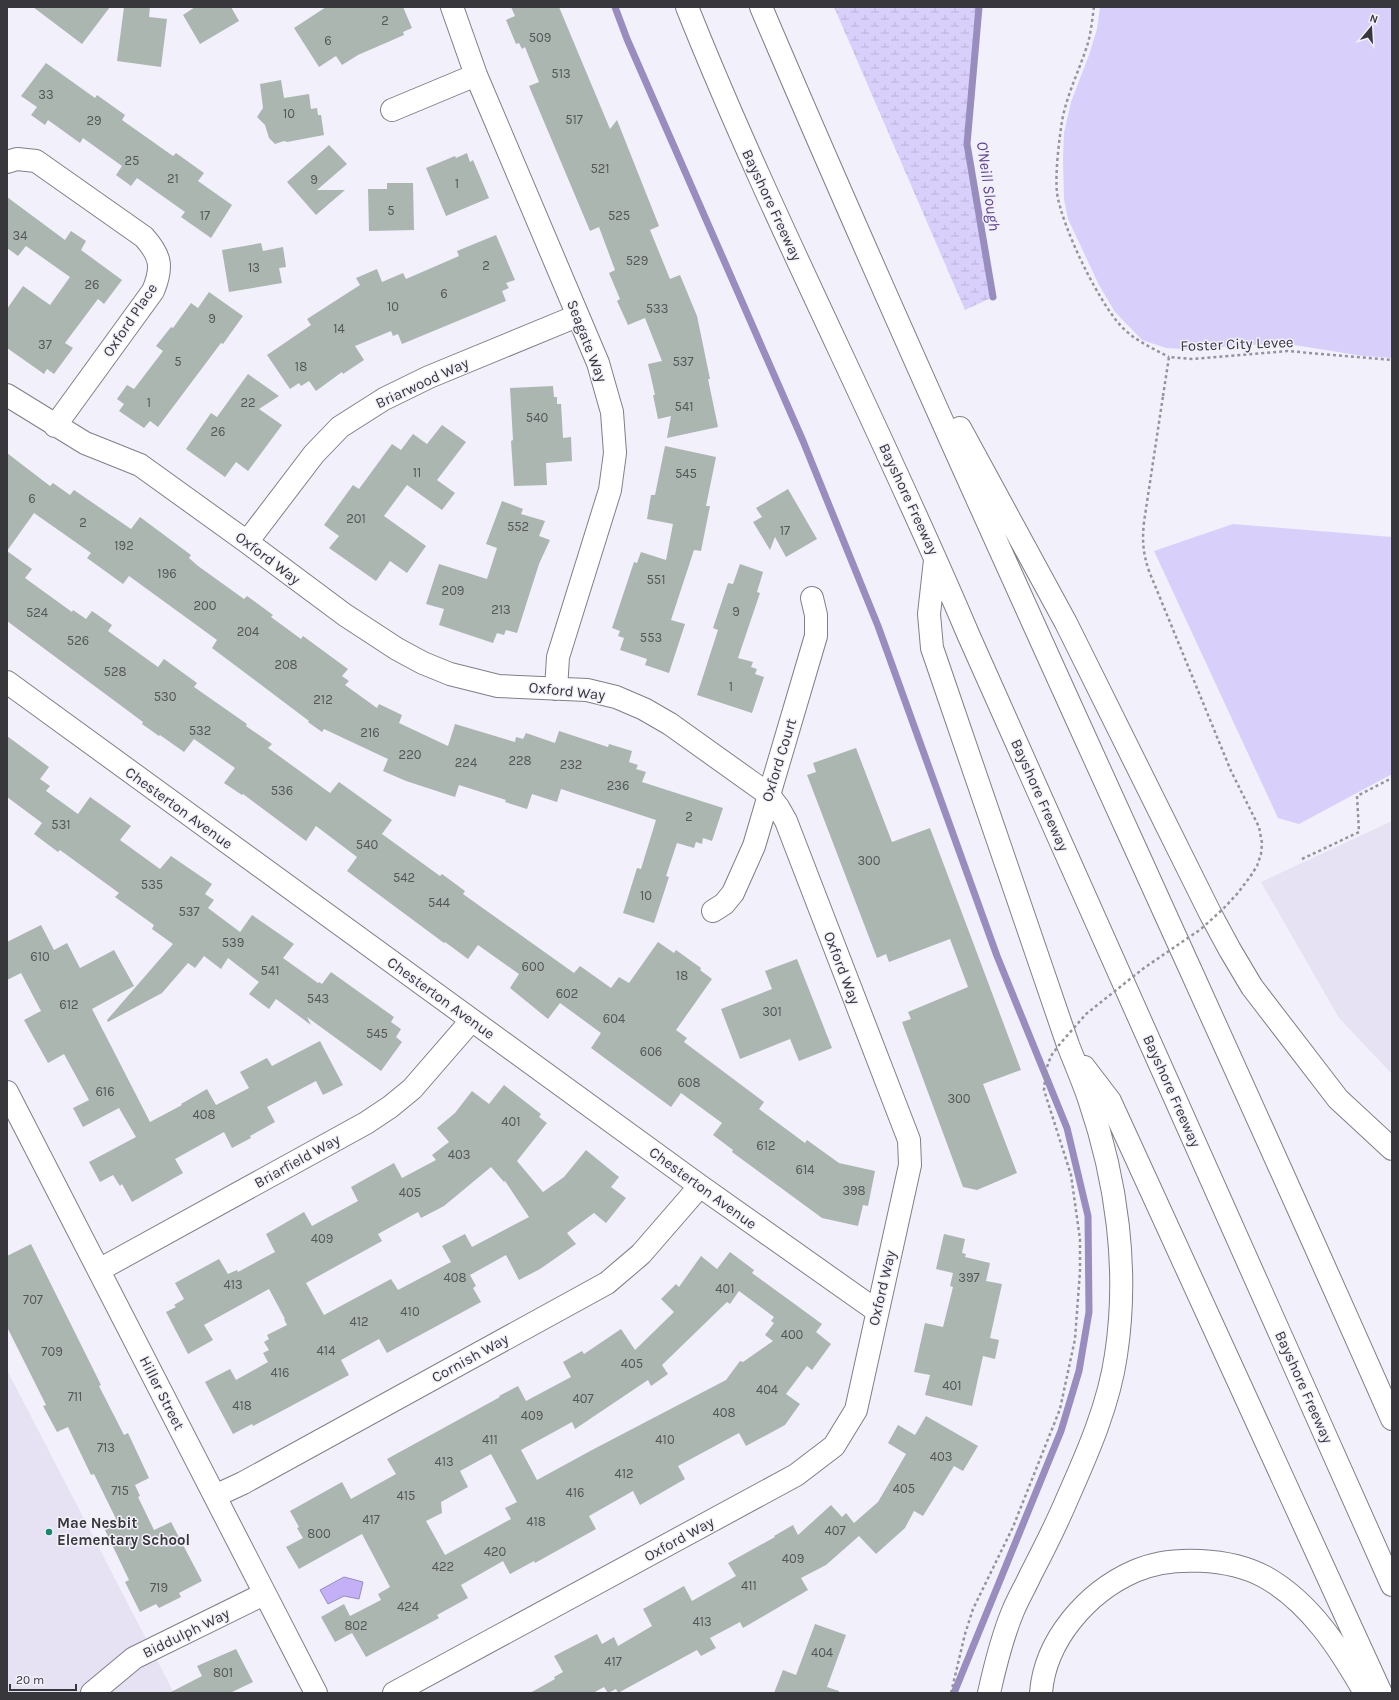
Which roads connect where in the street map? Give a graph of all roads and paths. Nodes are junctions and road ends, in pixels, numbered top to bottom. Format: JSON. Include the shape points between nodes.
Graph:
{"nodes":[{"id":1,"x":452,"y":7,"type":"edge"},
{"id":2,"x":687,"y":7,"type":"edge"},
{"id":3,"x":761,"y":7,"type":"edge"},
{"id":4,"x":1094,"y":7,"type":"edge"},
{"id":5,"x":476,"y":75,"type":"junction"},
{"id":6,"x":392,"y":110,"type":"dead end"},
{"id":7,"x":7,"y":162,"type":"edge"},
{"id":8,"x":882,"y":284,"type":"junction"},
{"id":9,"x":577,"y":316,"type":"junction"},
{"id":10,"x":1169,"y":357,"type":"junction"},
{"id":11,"x":1392,"y":360,"type":"edge"},
{"id":12,"x":7,"y":395,"type":"edge"},
{"id":13,"x":55,"y":426,"type":"junction"},
{"id":14,"x":247,"y":542,"type":"junction"},
{"id":15,"x":936,"y":557,"type":"junction"},
{"id":16,"x":812,"y":598,"type":"dead end"},
{"id":17,"x":7,"y":682,"type":"edge"},
{"id":18,"x":556,"y":689,"type":"junction"},
{"id":19,"x":1392,"y":778,"type":"edge"},
{"id":20,"x":768,"y":794,"type":"junction"},
{"id":21,"x":1302,"y":859,"type":"dead end"},
{"id":22,"x":713,"y":911,"type":"dead end"},
{"id":23,"x":471,"y":1021,"type":"junction"},
{"id":24,"x":1068,"y":1045,"type":"junction"},
{"id":25,"x":7,"y":1092,"type":"edge"},
{"id":26,"x":1392,"y":1149,"type":"edge"},
{"id":27,"x":700,"y":1186,"type":"junction"},
{"id":28,"x":99,"y":1270,"type":"junction"},
{"id":29,"x":877,"y":1311,"type":"junction"},
{"id":30,"x":1360,"y":1348,"type":"junction"},
{"id":31,"x":1392,"y":1406,"type":"edge"},
{"id":32,"x":1392,"y":1420,"type":"edge"},
{"id":33,"x":215,"y":1496,"type":"junction"},
{"id":34,"x":1392,"y":1585,"type":"edge"},
{"id":35,"x":264,"y":1594,"type":"junction"},
{"id":36,"x":92,"y":1693,"type":"edge"},
{"id":37,"x":316,"y":1693,"type":"edge"},
{"id":38,"x":394,"y":1693,"type":"edge"},
{"id":39,"x":951,"y":1693,"type":"edge"},
{"id":40,"x":989,"y":1693,"type":"edge"},
{"id":41,"x":1041,"y":1693,"type":"edge"},
{"id":42,"x":1364,"y":1693,"type":"edge"},
{"id":43,"x":1381,"y":1693,"type":"edge"}],
"edges":[{"from":1,"to":5,"type":"main road","name":"Seagate Way"},
{"from":2,"to":15,"type":"main road","name":"Bayshore Freeway","via":[[752,163]]},
{"from":3,"to":8,"type":"main road"},
{"from":4,"to":10,"type":"path","via":[[1088,44],[1069,93],[1062,120],[1057,193],[1065,224],[1099,294],[1120,326],[1136,339]]},
{"from":5,"to":6,"type":"main road"},
{"from":5,"to":9,"type":"main road","name":"Seagate Way"},
{"from":7,"to":13,"type":"main road","name":"Oxford Place","via":[[17,159],[36,161],[144,237],[154,249],[159,265],[159,278],[153,292]]},
{"from":8,"to":26,"type":"main road","via":[[1066,623],[1230,950],[1252,986],[1338,1099]]},
{"from":8,"to":30,"type":"main road"},
{"from":9,"to":14,"type":"main road","name":"Briarwood Way","via":[[429,377],[384,399],[340,427],[314,454]]},
{"from":9,"to":18,"type":"main road","name":"Seagate Way","via":[[598,363],[612,412],[615,453],[610,490],[558,658]]},
{"from":10,"to":11,"type":"path","name":"Foster City Levee","via":[[1192,359],[1287,351]]},
{"from":10,"to":39,"type":"path","name":"Foster City Levee","bridge":true,"via":[[1144,522],[1144,556],[1231,771],[1259,828],[1261,854],[1250,877],[1223,909],[1201,929],[1144,968],[1086,1014],[1051,1056],[1046,1070],[1044,1090],[1071,1175],[1080,1239],[1075,1338],[1060,1409],[1012,1527],[973,1609]]},
{"from":12,"to":13,"type":"main road"},
{"from":13,"to":14,"type":"main road","name":"Oxford Way","via":[[85,443],[140,465]]},
{"from":14,"to":18,"type":"main road","name":"Oxford Way","via":[[345,615],[423,663],[450,674],[498,686]]},
{"from":15,"to":24,"type":"main road","via":[[929,614],[932,648]]},
{"from":15,"to":34,"type":"main road","name":"Bayshore Freeway"},
{"from":16,"to":20,"type":"main road","name":"Oxford Court","via":[[816,615],[816,636]]},
{"from":17,"to":23,"type":"main road","name":"Chesterton Avenue"},
{"from":18,"to":20,"type":"main road","name":"Oxford Way","via":[[587,690],[616,697],[644,709],[670,724]]},
{"from":19,"to":21,"type":"path","via":[[1357,796],[1359,832]]},
{"from":20,"to":22,"type":"main road","name":"Oxford Court","via":[[754,846],[734,893]]},
{"from":20,"to":29,"type":"main road","name":"Oxford Way","via":[[786,821],[909,1140],[910,1165]]},
{"from":23,"to":27,"type":"main road","name":"Chesterton Avenue"},
{"from":23,"to":28,"type":"main road","name":"Briarfield Way","via":[[412,1089],[390,1107],[366,1123]]},
{"from":24,"to":40,"type":"main road","via":[[1100,1135],[1116,1208],[1121,1283],[1116,1356],[1109,1390],[1097,1426],[1068,1498],[1013,1611]]},
{"from":24,"to":43,"type":"main road","via":[[1110,1102]]},
{"from":25,"to":28,"type":"main road","name":"Hiller Street"},
{"from":27,"to":29,"type":"main road","name":"Chesterton Avenue"},
{"from":27,"to":33,"type":"main road","name":"Cornish Way","via":[[641,1254],[607,1283]]},
{"from":28,"to":33,"type":"main road","name":"Hiller Street"},
{"from":29,"to":38,"type":"main road","name":"Oxford Way","via":[[856,1410],[834,1446],[796,1475]]},
{"from":30,"to":31,"type":"main road"},
{"from":30,"to":32,"type":"main road"},
{"from":33,"to":35,"type":"main road","name":"Hiller Street"},
{"from":35,"to":36,"type":"main road","name":"Biddulph Way","via":[[134,1658]]},
{"from":35,"to":37,"type":"main road","name":"Hiller Street"},
{"from":41,"to":42,"type":"main road","via":[[1048,1660],[1062,1631],[1083,1606],[1106,1586],[1135,1570],[1169,1562],[1203,1560],[1234,1565],[1264,1577],[1292,1596],[1316,1620]]}]}
